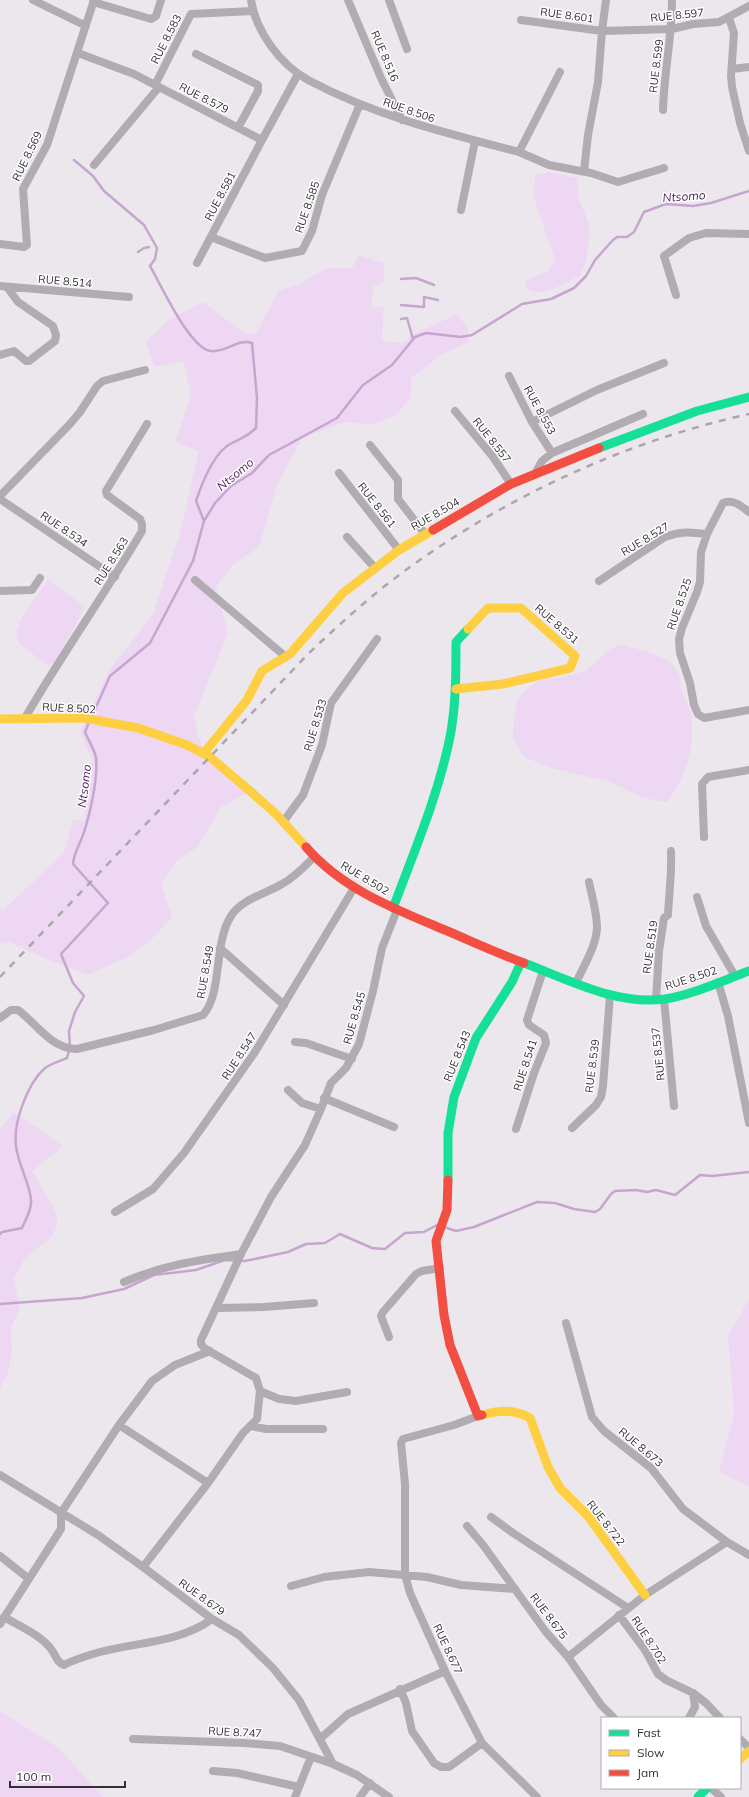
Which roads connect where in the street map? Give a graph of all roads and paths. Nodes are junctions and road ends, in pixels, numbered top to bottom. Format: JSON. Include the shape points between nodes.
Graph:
{"nodes":[{"id":1,"x":33,"y":0,"type":"edge"},
{"id":2,"x":161,"y":0,"type":"edge"},
{"id":3,"x":251,"y":0,"type":"edge"},
{"id":4,"x":348,"y":0,"type":"edge"},
{"id":5,"x":389,"y":0,"type":"edge"},
{"id":6,"x":606,"y":0,"type":"edge"},
{"id":7,"x":672,"y":0,"type":"edge"},
{"id":8,"x":93,"y":1,"type":"edge"},
{"id":9,"x":749,"y":6,"type":"edge"},
{"id":10,"x":253,"y":11,"type":"junction"},
{"id":11,"x":729,"y":18,"type":"junction"},
{"id":12,"x":521,"y":20,"type":"dead end"},
{"id":13,"x":86,"y":26,"type":"junction"},
{"id":14,"x":672,"y":29,"type":"junction"},
{"id":15,"x":602,"y":30,"type":"junction"},
{"id":16,"x":407,"y":49,"type":"dead end"},
{"id":17,"x":78,"y":53,"type":"junction"},
{"id":18,"x":196,"y":54,"type":"dead end"},
{"id":19,"x":749,"y":67,"type":"edge"},
{"id":20,"x":732,"y":69,"type":"junction"},
{"id":21,"x":560,"y":72,"type":"dead end"},
{"id":22,"x":298,"y":74,"type":"junction"},
{"id":23,"x":157,"y":86,"type":"junction"},
{"id":24,"x":360,"y":104,"type":"junction"},
{"id":25,"x":663,"y":110,"type":"dead end"},
{"id":26,"x":402,"y":120,"type":"junction"},
{"id":27,"x":238,"y":128,"type":"junction"},
{"id":28,"x":262,"y":140,"type":"junction"},
{"id":29,"x":475,"y":141,"type":"junction"},
{"id":30,"x":749,"y":151,"type":"edge"},
{"id":31,"x":519,"y":152,"type":"junction"},
{"id":32,"x":94,"y":165,"type":"dead end"},
{"id":33,"x":664,"y":168,"type":"dead end"},
{"id":34,"x":584,"y":171,"type":"junction"},
{"id":35,"x":461,"y":210,"type":"dead end"},
{"id":36,"x":749,"y":234,"type":"edge"},
{"id":37,"x":211,"y":237,"type":"junction"},
{"id":38,"x":0,"y":244,"type":"edge"},
{"id":39,"x":197,"y":263,"type":"dead end"},
{"id":40,"x":4,"y":286,"type":"edge"},
{"id":41,"x":676,"y":295,"type":"dead end"},
{"id":42,"x":129,"y":297,"type":"dead end"},
{"id":43,"x":0,"y":354,"type":"edge"},
{"id":44,"x":664,"y":363,"type":"dead end"},
{"id":45,"x":145,"y":370,"type":"dead end"},
{"id":46,"x":509,"y":376,"type":"dead end"},
{"id":47,"x":749,"y":396,"type":"edge"},
{"id":48,"x":455,"y":411,"type":"dead end"},
{"id":49,"x":643,"y":414,"type":"dead end"},
{"id":50,"x":532,"y":422,"type":"junction"},
{"id":51,"x":147,"y":424,"type":"dead end"},
{"id":52,"x":370,"y":445,"type":"dead end"},
{"id":53,"x":552,"y":454,"type":"junction"},
{"id":54,"x":339,"y":473,"type":"dead end"},
{"id":55,"x":534,"y":474,"type":"junction"},
{"id":56,"x":511,"y":484,"type":"junction"},
{"id":57,"x":0,"y":497,"type":"edge"},
{"id":58,"x":749,"y":512,"type":"edge"},
{"id":59,"x":425,"y":534,"type":"junction"},
{"id":60,"x":706,"y":534,"type":"junction"},
{"id":61,"x":347,"y":537,"type":"dead end"},
{"id":62,"x":399,"y":550,"type":"junction"},
{"id":63,"x":375,"y":568,"type":"junction"},
{"id":64,"x":115,"y":577,"type":"junction"},
{"id":65,"x":40,"y":578,"type":"dead end"},
{"id":66,"x":195,"y":580,"type":"dead end"},
{"id":67,"x":599,"y":581,"type":"dead end"},
{"id":68,"x":0,"y":591,"type":"edge"},
{"id":69,"x":377,"y":639,"type":"dead end"},
{"id":70,"x":286,"y":657,"type":"junction"},
{"id":71,"x":456,"y":689,"type":"junction"},
{"id":72,"x":749,"y":710,"type":"edge"},
{"id":73,"x":25,"y":718,"type":"junction"},
{"id":74,"x":0,"y":719,"type":"edge"},
{"id":75,"x":204,"y":753,"type":"junction"},
{"id":76,"x":749,"y":770,"type":"edge"},
{"id":77,"x":283,"y":822,"type":"junction"},
{"id":78,"x":704,"y":837,"type":"dead end"},
{"id":79,"x":671,"y":851,"type":"dead end"},
{"id":80,"x":314,"y":857,"type":"junction"},
{"id":81,"x":589,"y":882,"type":"dead end"},
{"id":82,"x":354,"y":888,"type":"junction"},
{"id":83,"x":697,"y":897,"type":"dead end"},
{"id":84,"x":395,"y":909,"type":"junction"},
{"id":85,"x":220,"y":948,"type":"junction"},
{"id":86,"x":521,"y":962,"type":"junction"},
{"id":87,"x":543,"y":971,"type":"junction"},
{"id":88,"x":749,"y":971,"type":"edge"},
{"id":89,"x":735,"y":976,"type":"junction"},
{"id":90,"x":718,"y":982,"type":"junction"},
{"id":91,"x":576,"y":983,"type":"junction"},
{"id":92,"x":610,"y":996,"type":"junction"},
{"id":93,"x":660,"y":1000,"type":"junction"},
{"id":94,"x":284,"y":1006,"type":"junction"},
{"id":95,"x":0,"y":1018,"type":"edge"},
{"id":96,"x":295,"y":1042,"type":"dead end"},
{"id":97,"x":352,"y":1059,"type":"junction"},
{"id":98,"x":288,"y":1090,"type":"dead end"},
{"id":99,"x":324,"y":1098,"type":"junction"},
{"id":100,"x":674,"y":1106,"type":"dead end"},
{"id":101,"x":321,"y":1109,"type":"junction"},
{"id":102,"x":749,"y":1123,"type":"edge"},
{"id":103,"x":394,"y":1127,"type":"dead end"},
{"id":104,"x":572,"y":1128,"type":"dead end"},
{"id":105,"x":516,"y":1129,"type":"dead end"},
{"id":106,"x":115,"y":1212,"type":"dead end"},
{"id":107,"x":241,"y":1254,"type":"junction"},
{"id":108,"x":440,"y":1268,"type":"junction"},
{"id":109,"x":124,"y":1282,"type":"dead end"},
{"id":110,"x":314,"y":1303,"type":"dead end"},
{"id":111,"x":217,"y":1308,"type":"junction"},
{"id":112,"x":566,"y":1323,"type":"dead end"},
{"id":113,"x":389,"y":1337,"type":"dead end"},
{"id":114,"x":210,"y":1351,"type":"junction"},
{"id":115,"x":260,"y":1391,"type":"junction"},
{"id":116,"x":347,"y":1392,"type":"dead end"},
{"id":117,"x":478,"y":1416,"type":"junction"},
{"id":118,"x":119,"y":1425,"type":"junction"},
{"id":119,"x":251,"y":1426,"type":"junction"},
{"id":120,"x":323,"y":1429,"type":"dead end"},
{"id":121,"x":0,"y":1476,"type":"edge"},
{"id":122,"x":208,"y":1484,"type":"junction"},
{"id":123,"x":61,"y":1513,"type":"junction"},
{"id":124,"x":491,"y":1517,"type":"dead end"},
{"id":125,"x":467,"y":1526,"type":"dead end"},
{"id":126,"x":727,"y":1542,"type":"junction"},
{"id":127,"x":749,"y":1555,"type":"edge"},
{"id":128,"x":0,"y":1556,"type":"edge"},
{"id":129,"x":143,"y":1567,"type":"junction"},
{"id":130,"x":405,"y":1575,"type":"junction"},
{"id":131,"x":29,"y":1579,"type":"junction"},
{"id":132,"x":291,"y":1586,"type":"dead end"},
{"id":133,"x":516,"y":1589,"type":"junction"},
{"id":134,"x":645,"y":1595,"type":"junction"},
{"id":135,"x":628,"y":1608,"type":"junction"},
{"id":136,"x":619,"y":1615,"type":"junction"},
{"id":137,"x":212,"y":1619,"type":"junction"},
{"id":138,"x":2,"y":1621,"type":"edge"},
{"id":139,"x":568,"y":1657,"type":"junction"},
{"id":140,"x":444,"y":1670,"type":"junction"},
{"id":141,"x":400,"y":1689,"type":"junction"},
{"id":142,"x":693,"y":1693,"type":"junction"},
{"id":143,"x":613,"y":1717,"type":"edge"},
{"id":144,"x":690,"y":1717,"type":"edge"},
{"id":145,"x":719,"y":1717,"type":"edge"},
{"id":146,"x":133,"y":1738,"type":"dead end"},
{"id":147,"x":321,"y":1738,"type":"junction"},
{"id":148,"x":741,"y":1740,"type":"edge"},
{"id":149,"x":482,"y":1743,"type":"junction"},
{"id":150,"x":749,"y":1750,"type":"edge"},
{"id":151,"x":311,"y":1757,"type":"junction"},
{"id":152,"x":741,"y":1758,"type":"edge"},
{"id":153,"x":333,"y":1764,"type":"junction"},
{"id":154,"x":213,"y":1771,"type":"dead end"},
{"id":155,"x":370,"y":1783,"type":"junction"},
{"id":156,"x":298,"y":1787,"type":"junction"},
{"id":157,"x":706,"y":1789,"type":"edge"},
{"id":158,"x":711,"y":1789,"type":"edge"},
{"id":159,"x":295,"y":1797,"type":"edge"},
{"id":160,"x":360,"y":1797,"type":"edge"},
{"id":161,"x":389,"y":1797,"type":"edge"},
{"id":162,"x":537,"y":1797,"type":"edge"},
{"id":163,"x":698,"y":1797,"type":"edge"},
{"id":164,"x":722,"y":1797,"type":"edge"}],
"edges":[{"from":1,"to":13,"type":"street"},
{"from":2,"to":8,"type":"street","via":[[156,16],[151,19]]},
{"from":3,"to":10,"type":"street","name":"RUE 8.506"},
{"from":4,"to":26,"type":"street","name":"RUE 8.516"},
{"from":5,"to":16,"type":"street"},
{"from":6,"to":15,"type":"street","name":"RUE 8.601"},
{"from":7,"to":14,"type":"street","name":"RUE 8.599"},
{"from":8,"to":13,"type":"street"},
{"from":9,"to":11,"type":"street","name":"RUE 8.597"},
{"from":10,"to":22,"type":"street","name":"RUE 8.506","via":[[267,41]]},
{"from":10,"to":23,"type":"street","name":"RUE 8.583","via":[[191,14]]},
{"from":11,"to":14,"type":"street","name":"RUE 8.597","via":[[719,22]]},
{"from":11,"to":20,"type":"street","via":[[734,33]]},
{"from":12,"to":15,"type":"street","name":"RUE 8.601"},
{"from":13,"to":17,"type":"street"},
{"from":14,"to":15,"type":"street","name":"RUE 8.597"},
{"from":14,"to":25,"type":"street","name":"RUE 8.599","via":[[666,64]]},
{"from":15,"to":34,"type":"street","via":[[598,82]]},
{"from":17,"to":23,"type":"street","name":"RUE 8.579","via":[[115,66]]},
{"from":17,"to":38,"type":"street","name":"RUE 8.569","via":[[47,146],[23,189],[27,245],[24,247]]},
{"from":18,"to":27,"type":"street","via":[[258,85],[258,91]]},
{"from":19,"to":20,"type":"street"},
{"from":20,"to":30,"type":"street","via":[[732,87]]},
{"from":21,"to":31,"type":"street"},
{"from":22,"to":24,"type":"street","name":"RUE 8.506"},
{"from":22,"to":28,"type":"street"},
{"from":23,"to":27,"type":"street","name":"RUE 8.579"},
{"from":23,"to":32,"type":"street"},
{"from":24,"to":26,"type":"street","name":"RUE 8.506"},
{"from":24,"to":37,"type":"street","name":"RUE 8.585","via":[[302,251],[265,258]]},
{"from":26,"to":29,"type":"street","name":"RUE 8.506"},
{"from":27,"to":28,"type":"street","name":"RUE 8.579"},
{"from":28,"to":37,"type":"street","name":"RUE 8.581"},
{"from":29,"to":31,"type":"street","name":"RUE 8.506"},
{"from":29,"to":35,"type":"street"},
{"from":31,"to":34,"type":"street","name":"RUE 8.506","via":[[549,165]]},
{"from":33,"to":34,"type":"street","name":"RUE 8.506","via":[[618,182]]},
{"from":36,"to":41,"type":"street","via":[[706,233],[689,238],[664,256]]},
{"from":37,"to":39,"type":"street","name":"RUE 8.581"},
{"from":40,"to":42,"type":"street","name":"RUE 8.514"},
{"from":40,"to":43,"type":"street","via":[[18,302],[53,326],[56,338],[29,361],[14,351]]},
{"from":44,"to":50,"type":"street","via":[[598,390]]},
{"from":45,"to":57,"type":"street","via":[[103,381],[97,386],[70,424]]},
{"from":46,"to":50,"type":"street","name":"RUE 8.553"},
{"from":47,"to":55,"type":"street","name":"RUE 8.504","via":[[690,414]]},
{"from":48,"to":56,"type":"street","name":"RUE 8.557","via":[[493,457]]},
{"from":49,"to":53,"type":"street"},
{"from":50,"to":53,"type":"street","name":"RUE 8.553"},
{"from":51,"to":64,"type":"street","name":"RUE 8.563","via":[[106,491],[107,495],[140,519],[142,524],[142,531]]},
{"from":52,"to":59,"type":"street","via":[[398,480],[398,499]]},
{"from":53,"to":55,"type":"street","via":[[542,461]]},
{"from":54,"to":62,"type":"street","name":"RUE 8.561"},
{"from":55,"to":56,"type":"street","name":"RUE 8.504"},
{"from":56,"to":59,"type":"street","name":"RUE 8.504"},
{"from":57,"to":64,"type":"street","name":"RUE 8.534"},
{"from":58,"to":60,"type":"street","name":"RUE 8.525","via":[[736,503],[723,503]]},
{"from":59,"to":62,"type":"street","name":"RUE 8.504"},
{"from":60,"to":67,"type":"street","name":"RUE 8.527","via":[[685,532],[665,538]]},
{"from":60,"to":72,"type":"street","name":"RUE 8.525","via":[[701,552],[700,582],[682,628],[679,639],[680,653],[698,714],[704,718]]},
{"from":61,"to":63,"type":"street"},
{"from":62,"to":63,"type":"street","name":"RUE 8.504"},
{"from":63,"to":70,"type":"street","name":"RUE 8.504","via":[[343,593]]},
{"from":64,"to":73,"type":"street","name":"RUE 8.563","via":[[64,652]]},
{"from":65,"to":68,"type":"street","via":[[32,590]]},
{"from":66,"to":70,"type":"street"},
{"from":69,"to":77,"type":"street","name":"RUE 8.533","via":[[331,703],[322,745],[303,795]]},
{"from":70,"to":75,"type":"street","name":"RUE 8.504","via":[[262,671],[247,700]]},
{"from":71,"to":71,"type":"street","name":"RUE 8.531","via":[[503,684],[570,668],[575,656],[521,608],[488,608],[456,642]]},
{"from":71,"to":84,"type":"street","name":"RUE 8.531","via":[[450,736]]},
{"from":73,"to":74,"type":"street","name":"RUE 8.502"},
{"from":73,"to":75,"type":"street","name":"RUE 8.502","via":[[84,718],[138,728]]},
{"from":75,"to":77,"type":"street","name":"RUE 8.502","via":[[250,790]]},
{"from":76,"to":78,"type":"street","via":[[708,777],[704,780]]},
{"from":77,"to":80,"type":"street","name":"RUE 8.502"},
{"from":79,"to":93,"type":"street","name":"RUE 8.519","via":[[668,915],[664,918],[660,945]]},
{"from":80,"to":82,"type":"street","name":"RUE 8.502"},
{"from":80,"to":85,"type":"street","name":"RUE 8.549","via":[[283,884],[241,906],[231,916],[224,930]]},
{"from":81,"to":91,"type":"street","via":[[597,928]]},
{"from":82,"to":84,"type":"street","name":"RUE 8.502"},
{"from":82,"to":94,"type":"street","name":"RUE 8.547"},
{"from":83,"to":89,"type":"street","via":[[706,926]]},
{"from":84,"to":86,"type":"street","name":"RUE 8.502"},
{"from":84,"to":97,"type":"street","name":"RUE 8.545","via":[[382,948],[359,1044]]},
{"from":85,"to":94,"type":"street"},
{"from":85,"to":95,"type":"street","name":"RUE 8.549","via":[[211,1003],[203,1015],[77,1049],[61,1047],[18,1010],[11,1010]]},
{"from":86,"to":87,"type":"street","name":"RUE 8.502"},
{"from":86,"to":108,"type":"street","name":"RUE 8.543","via":[[512,982],[476,1038],[454,1097],[448,1133],[447,1210],[436,1241]]},
{"from":87,"to":91,"type":"street","name":"RUE 8.502"},
{"from":87,"to":105,"type":"street","name":"RUE 8.541","via":[[527,1020],[529,1025],[544,1035],[546,1043]]},
{"from":88,"to":89,"type":"street","name":"RUE 8.502"},
{"from":89,"to":90,"type":"street","name":"RUE 8.502"},
{"from":90,"to":93,"type":"street","name":"RUE 8.502"},
{"from":90,"to":102,"type":"street","via":[[728,1016]]},
{"from":91,"to":92,"type":"street","name":"RUE 8.502"},
{"from":92,"to":93,"type":"street","name":"RUE 8.502"},
{"from":92,"to":104,"type":"street","name":"RUE 8.539","via":[[601,1098]]},
{"from":93,"to":100,"type":"street","name":"RUE 8.537"},
{"from":94,"to":106,"type":"street","name":"RUE 8.547","via":[[184,1153],[153,1189]]},
{"from":96,"to":97,"type":"street","via":[[306,1043]]},
{"from":97,"to":99,"type":"street","name":"RUE 8.545","via":[[331,1083]]},
{"from":98,"to":101,"type":"street","via":[[302,1103]]},
{"from":99,"to":101,"type":"street","name":"RUE 8.545"},
{"from":99,"to":103,"type":"street"},
{"from":101,"to":107,"type":"street","name":"RUE 8.545","via":[[305,1145],[271,1197]]},
{"from":107,"to":109,"type":"street","via":[[150,1271]]},
{"from":107,"to":111,"type":"street","name":"RUE 8.545"},
{"from":108,"to":113,"type":"street","via":[[422,1270],[416,1274],[383,1312],[381,1316]]},
{"from":108,"to":117,"type":"street","name":"RUE 8.543","via":[[444,1315],[450,1345]]},
{"from":110,"to":111,"type":"street"},
{"from":111,"to":114,"type":"street","name":"RUE 8.545","via":[[201,1340],[204,1348]]},
{"from":112,"to":126,"type":"street","name":"RUE 8.673","via":[[592,1416],[604,1431],[651,1468],[683,1509]]},
{"from":114,"to":115,"type":"street","via":[[254,1376],[259,1382]]},
{"from":114,"to":118,"type":"street","via":[[175,1365],[152,1381]]},
{"from":115,"to":116,"type":"street","via":[[280,1400],[296,1401]]},
{"from":115,"to":119,"type":"street","via":[[257,1418]]},
{"from":117,"to":130,"type":"street","name":"RUE 8.677","via":[[403,1439],[401,1443],[405,1484]]},
{"from":117,"to":134,"type":"street","name":"RUE 8.722","via":[[500,1410],[513,1411],[530,1418],[548,1467],[560,1488],[588,1516]]},
{"from":118,"to":122,"type":"street"},
{"from":118,"to":123,"type":"street"},
{"from":119,"to":120,"type":"street","via":[[266,1429]]},
{"from":119,"to":122,"type":"street","via":[[243,1433]]},
{"from":121,"to":123,"type":"street","name":"RUE 8.679"},
{"from":122,"to":129,"type":"street"},
{"from":123,"to":129,"type":"street","name":"RUE 8.679"},
{"from":123,"to":131,"type":"street","via":[[61,1529]]},
{"from":124,"to":135,"type":"street"},
{"from":125,"to":133,"type":"street","name":"RUE 8.675"},
{"from":126,"to":127,"type":"street","name":"RUE 8.673"},
{"from":126,"to":134,"type":"street"},
{"from":128,"to":131,"type":"street"},
{"from":129,"to":137,"type":"street","name":"RUE 8.679"},
{"from":130,"to":132,"type":"street","via":[[369,1572],[324,1577]]},
{"from":130,"to":133,"type":"street","via":[[461,1585]]},
{"from":130,"to":140,"type":"street","name":"RUE 8.677","via":[[410,1594]]},
{"from":131,"to":138,"type":"street"},
{"from":133,"to":139,"type":"street","name":"RUE 8.675","via":[[546,1632]]},
{"from":134,"to":135,"type":"street"},
{"from":135,"to":136,"type":"street"},
{"from":136,"to":139,"type":"street"},
{"from":136,"to":142,"type":"street","name":"RUE 8.702","via":[[645,1650],[658,1674]]},
{"from":137,"to":138,"type":"street","via":[[199,1628],[179,1636],[98,1652],[64,1665],[60,1664],[51,1648],[43,1641]]},
{"from":137,"to":147,"type":"street","name":"RUE 8.679","via":[[239,1635],[273,1668],[299,1700]]},
{"from":139,"to":143,"type":"street","name":"RUE 8.675","via":[[601,1705]]},
{"from":140,"to":141,"type":"street"},
{"from":140,"to":149,"type":"street","name":"RUE 8.677"},
{"from":141,"to":147,"type":"street","via":[[348,1714]]},
{"from":141,"to":149,"type":"street","via":[[412,1731],[434,1763],[448,1767]]},
{"from":142,"to":144,"type":"street","via":[[695,1707]]},
{"from":142,"to":145,"type":"street","name":"RUE 8.702"},
{"from":146,"to":151,"type":"street","name":"RUE 8.747","via":[[280,1746]]},
{"from":147,"to":153,"type":"street","name":"RUE 8.679"},
{"from":148,"to":150,"type":"street"},
{"from":149,"to":162,"type":"street","name":"RUE 8.677"},
{"from":150,"to":152,"type":"street"},
{"from":151,"to":153,"type":"street","name":"RUE 8.747"},
{"from":151,"to":156,"type":"street"},
{"from":153,"to":155,"type":"street"},
{"from":154,"to":156,"type":"street","via":[[237,1773]]},
{"from":155,"to":160,"type":"street"},
{"from":155,"to":161,"type":"street"},
{"from":156,"to":159,"type":"street"},
{"from":157,"to":163,"type":"street"},
{"from":158,"to":164,"type":"street"}]}
